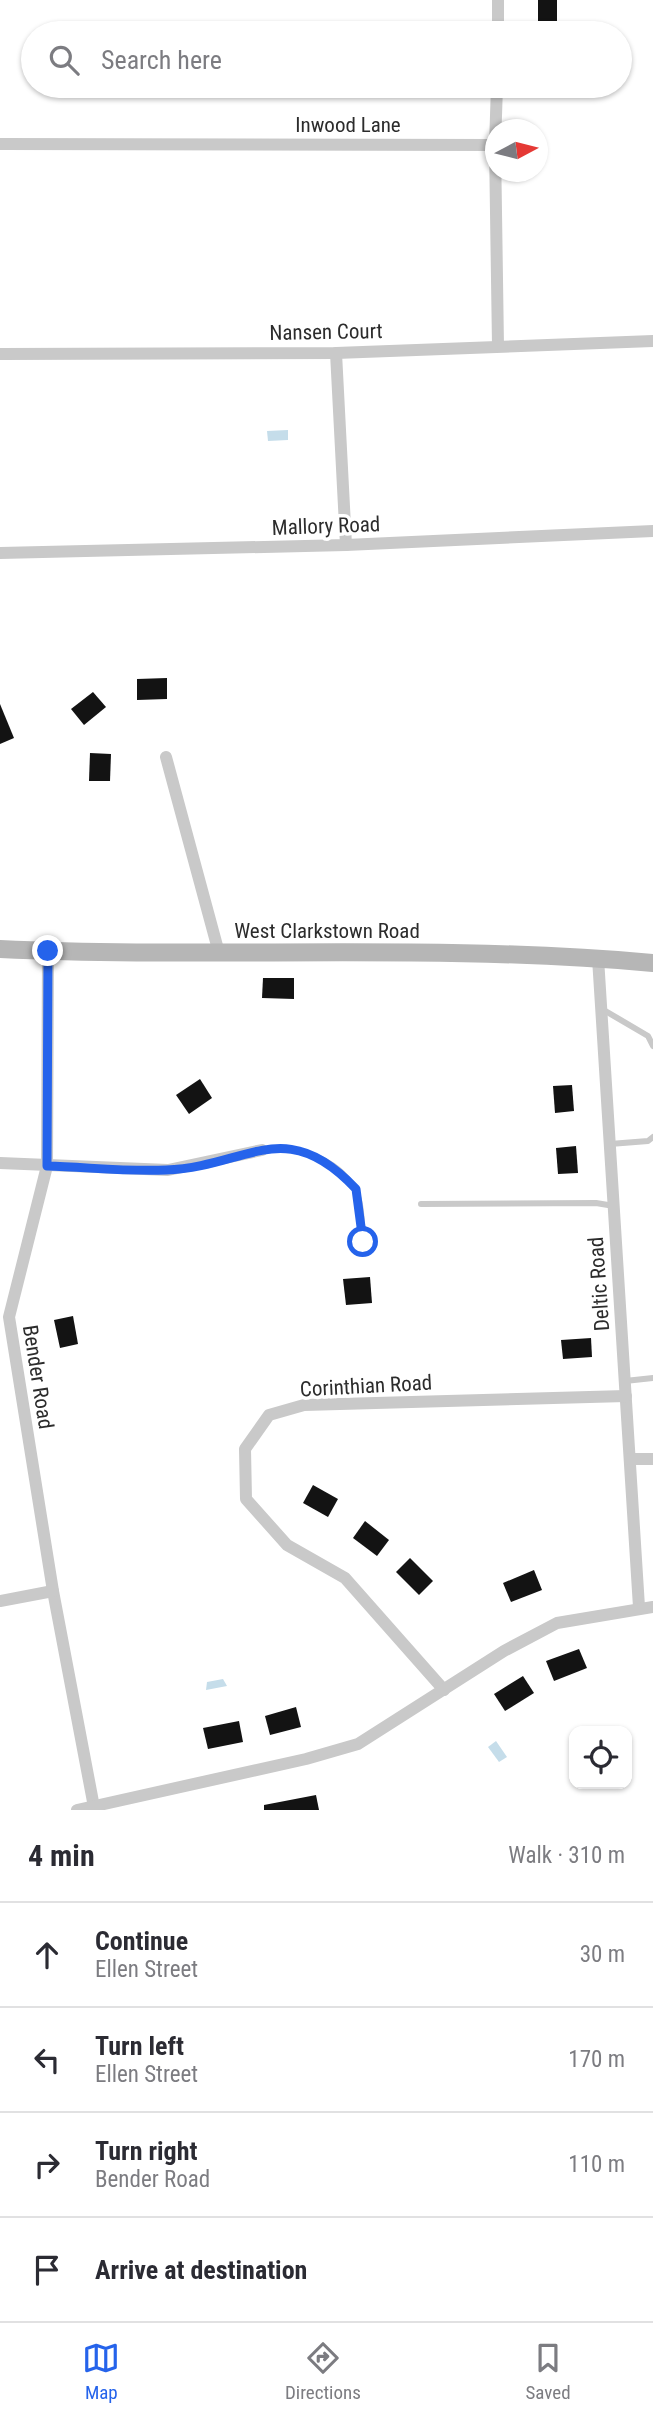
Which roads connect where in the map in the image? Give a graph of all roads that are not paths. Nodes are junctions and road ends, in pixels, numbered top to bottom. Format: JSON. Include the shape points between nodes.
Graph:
{"nodes":[{"id":1,"x":498,"y":0,"type":"edge"},
{"id":2,"x":498,"y":21,"type":"edge"},
{"id":3,"x":496,"y":98,"type":"edge"},
{"id":4,"x":495,"y":119,"type":"edge"},
{"id":5,"x":0,"y":144,"type":"edge"},
{"id":6,"x":485,"y":145,"type":"edge"},
{"id":7,"x":496,"y":182,"type":"edge"},
{"id":8,"x":653,"y":341,"type":"edge"},
{"id":9,"x":498,"y":346,"type":"junction"},
{"id":10,"x":336,"y":353,"type":"junction"},
{"id":11,"x":0,"y":354,"type":"edge"},
{"id":12,"x":653,"y":531,"type":"edge"},
{"id":13,"x":346,"y":545,"type":"junction"},
{"id":14,"x":0,"y":553,"type":"edge"},
{"id":15,"x":166,"y":757,"type":"dead end"},
{"id":16,"x":0,"y":949,"type":"edge"},
{"id":17,"x":48,"y":951,"type":"junction"},
{"id":18,"x":219,"y":953,"type":"junction"},
{"id":19,"x":598,"y":958,"type":"junction"},
{"id":20,"x":653,"y":963,"type":"edge"},
{"id":21,"x":601,"y":1008,"type":"junction"},
{"id":22,"x":653,"y":1046,"type":"edge"},
{"id":23,"x":653,"y":1137,"type":"edge"},
{"id":24,"x":610,"y":1144,"type":"junction"},
{"id":25,"x":262,"y":1150,"type":"joint"},
{"id":26,"x":0,"y":1163,"type":"edge"},
{"id":27,"x":47,"y":1166,"type":"junction"},
{"id":28,"x":421,"y":1204,"type":"dead end"},
{"id":29,"x":614,"y":1206,"type":"junction"},
{"id":30,"x":363,"y":1242,"type":"dead end"},
{"id":31,"x":5,"y":1317,"type":"edge"},
{"id":32,"x":653,"y":1378,"type":"edge"},
{"id":33,"x":625,"y":1381,"type":"junction"},
{"id":34,"x":626,"y":1396,"type":"junction"},
{"id":35,"x":653,"y":1459,"type":"edge"},
{"id":36,"x":630,"y":1460,"type":"junction"},
{"id":37,"x":53,"y":1591,"type":"junction"},
{"id":38,"x":0,"y":1601,"type":"edge"},
{"id":39,"x":639,"y":1607,"type":"junction"},
{"id":40,"x":653,"y":1607,"type":"edge"},
{"id":41,"x":444,"y":1690,"type":"junction"},
{"id":42,"x":94,"y":1807,"type":"junction"},
{"id":43,"x":77,"y":1810,"type":"edge"}],
"edges":[{"from":1,"to":2,"type":"street"},
{"from":3,"to":4,"type":"street"},
{"from":5,"to":6,"type":"street","name":"Inwood Lane"},
{"from":7,"to":9,"type":"street"},
{"from":8,"to":9,"type":"street","name":"Nansen Court"},
{"from":9,"to":10,"type":"street","name":"Nansen Court"},
{"from":10,"to":11,"type":"street","name":"Nansen Court"},
{"from":10,"to":13,"type":"street"},
{"from":12,"to":13,"type":"street","name":"Mallory Road"},
{"from":13,"to":14,"type":"street","name":"Mallory Road"},
{"from":15,"to":18,"type":"street"},
{"from":16,"to":17,"type":"street","name":"West Clarkstown Road"},
{"from":17,"to":18,"type":"street","name":"West Clarkstown Road"},
{"from":17,"to":27,"type":"street","name":"Bender Road"},
{"from":18,"to":19,"type":"street","name":"West Clarkstown Road"},
{"from":19,"to":20,"type":"street","name":"West Clarkstown Road"},
{"from":19,"to":21,"type":"street","name":"Deltic Road"},
{"from":21,"to":22,"type":"lane","via":[[648,1036]]},
{"from":21,"to":24,"type":"street","name":"Deltic Road"},
{"from":23,"to":24,"type":"lane"},
{"from":24,"to":29,"type":"street","name":"Deltic Road"},
{"from":25,"to":27,"type":"street","via":[[168,1170]]},
{"from":25,"to":30,"type":"lane","via":[[293,1148],[317,1157],[345,1178],[356,1189]]},
{"from":26,"to":27,"type":"street"},
{"from":27,"to":31,"type":"street","name":"Bender Road"},
{"from":28,"to":29,"type":"lane"},
{"from":29,"to":33,"type":"street","name":"Deltic Road"},
{"from":31,"to":37,"type":"street","name":"Bender Road"},
{"from":32,"to":33,"type":"lane"},
{"from":33,"to":34,"type":"street","name":"Deltic Road"},
{"from":34,"to":36,"type":"street","name":"Deltic Road"},
{"from":34,"to":41,"type":"street","name":"Corinthian Road","via":[[304,1405],[269,1415],[244,1449],[246,1499],[288,1545],[345,1578]]},
{"from":35,"to":36,"type":"street"},
{"from":36,"to":39,"type":"street","name":"Deltic Road"},
{"from":37,"to":38,"type":"street"},
{"from":37,"to":42,"type":"street","name":"Bender Road"},
{"from":39,"to":40,"type":"street"},
{"from":39,"to":41,"type":"street","via":[[557,1623]]},
{"from":41,"to":42,"type":"street","via":[[358,1744]]},
{"from":42,"to":43,"type":"street"}]}
